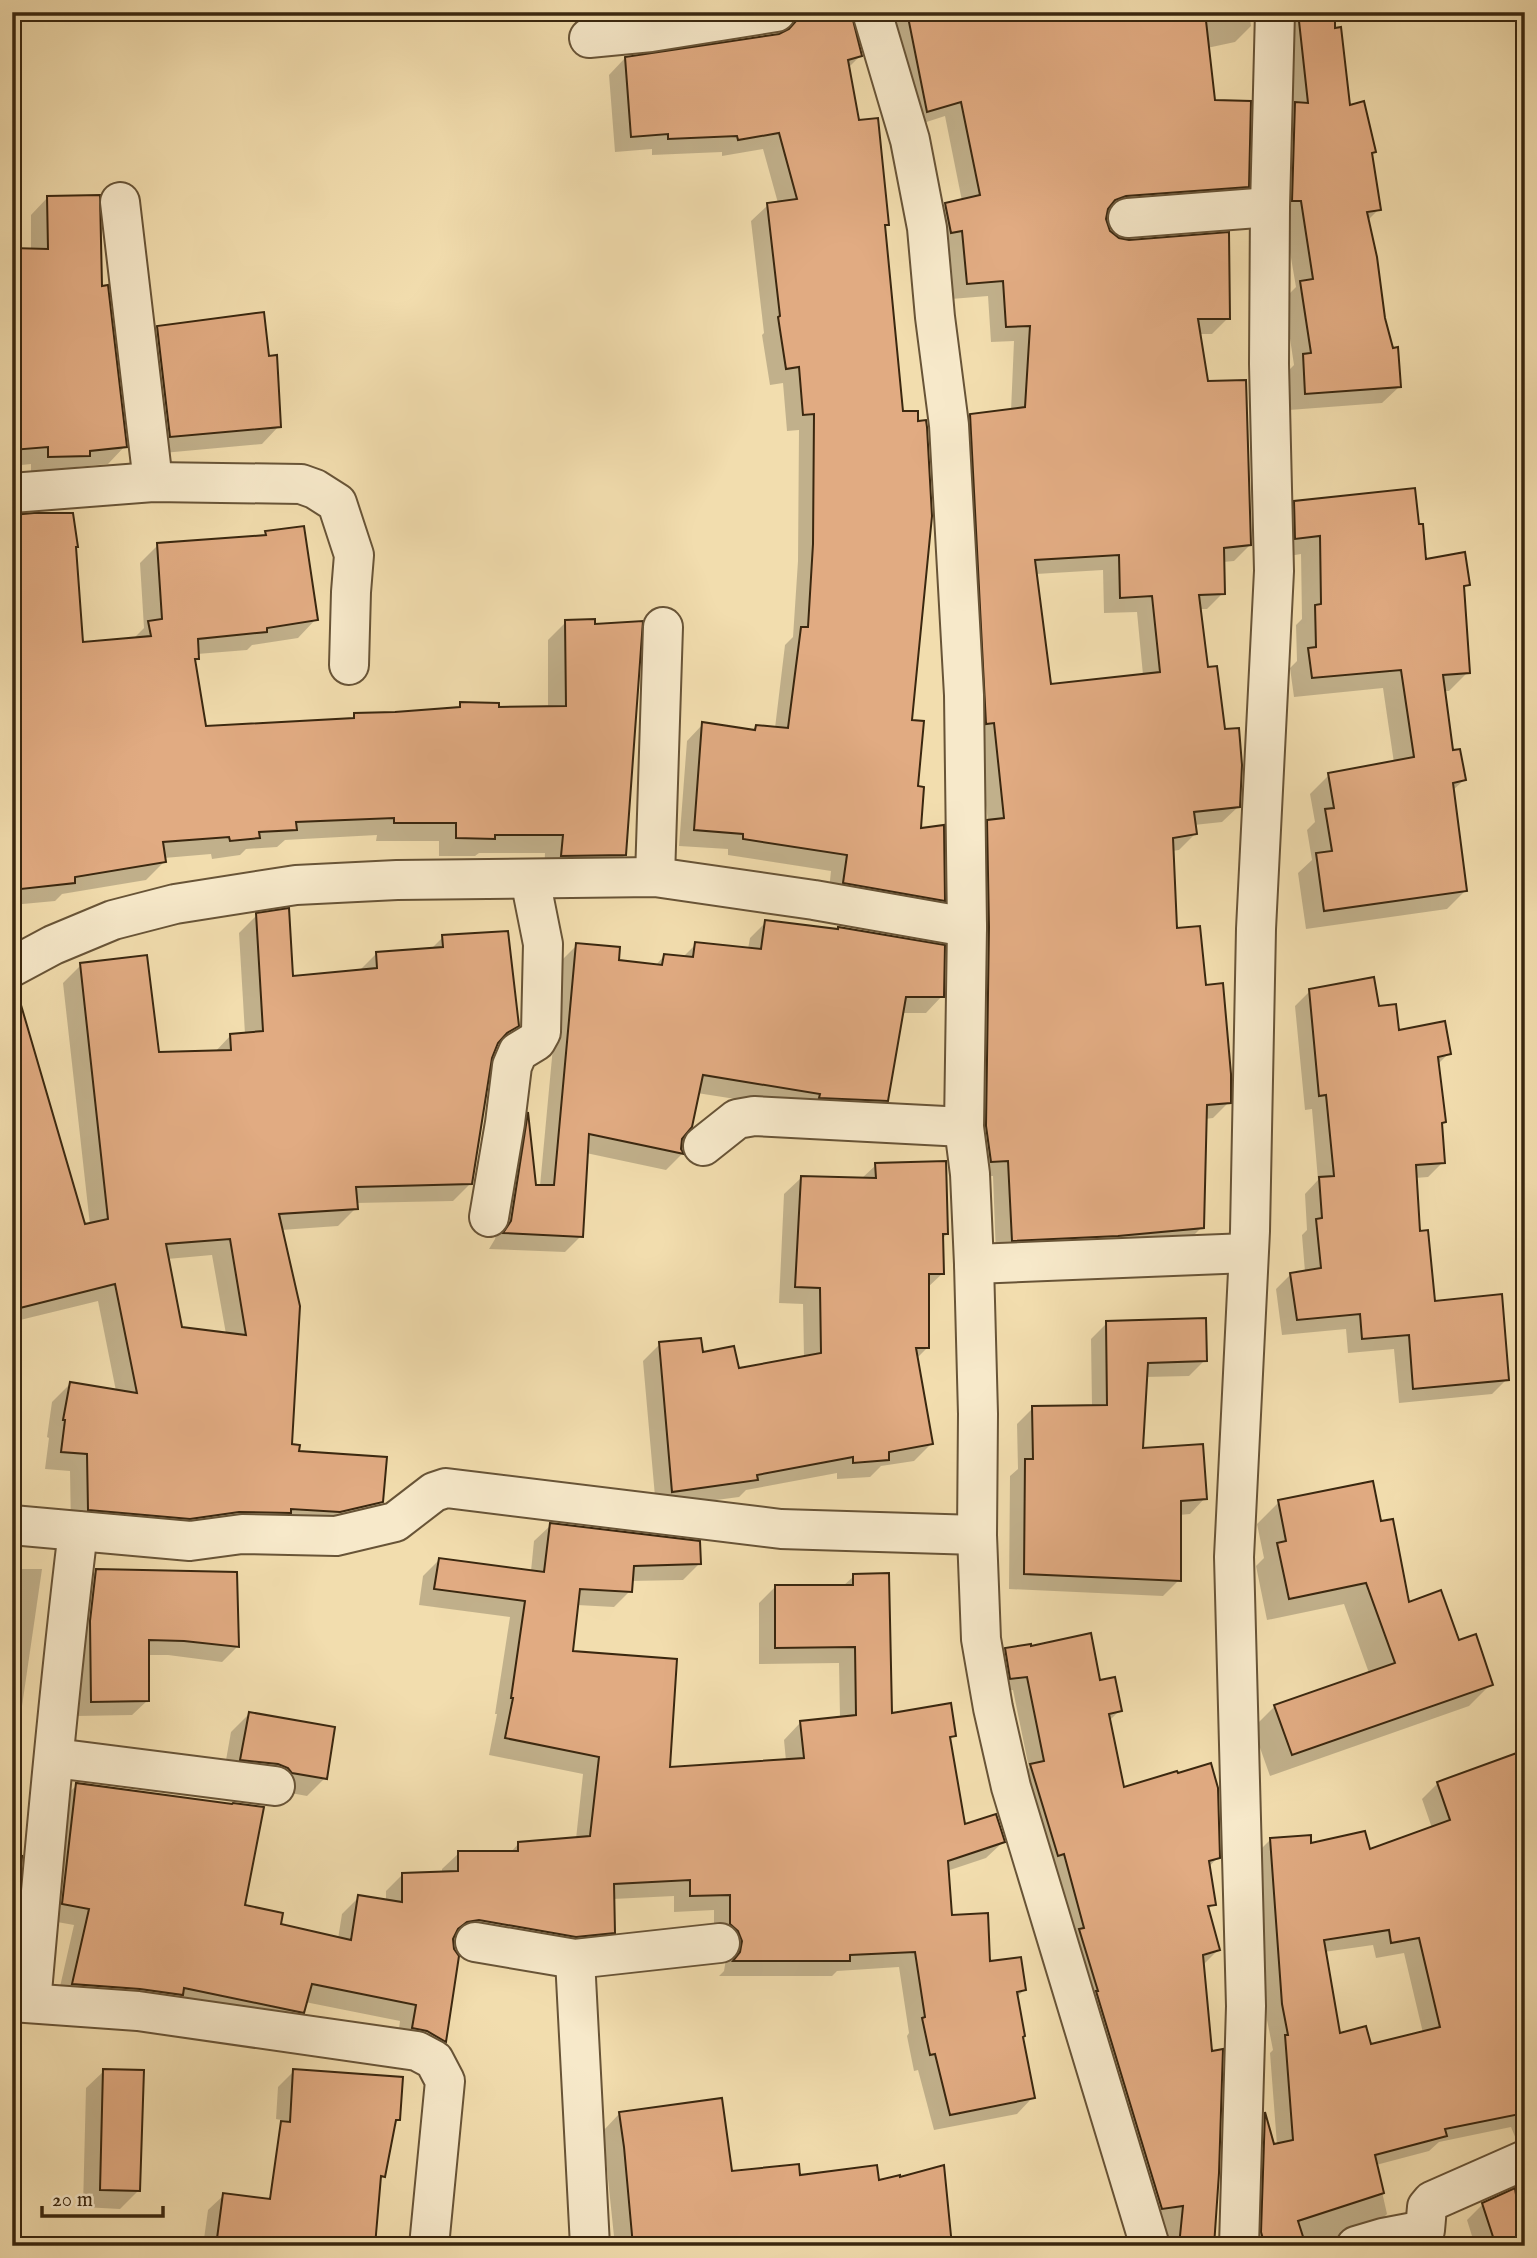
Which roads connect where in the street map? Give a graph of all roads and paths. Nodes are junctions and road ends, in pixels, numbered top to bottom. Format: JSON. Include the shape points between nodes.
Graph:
{"nodes":[{"id":1,"x":776,"y":12,"type":"edge"},
{"id":2,"x":872,"y":12,"type":"edge"},
{"id":3,"x":1275,"y":12,"type":"edge"},
{"id":4,"x":589,"y":38,"type":"dead end"},
{"id":5,"x":120,"y":202,"type":"dead end"},
{"id":6,"x":1270,"y":207,"type":"junction"},
{"id":7,"x":1128,"y":218,"type":"dead end"},
{"id":8,"x":153,"y":482,"type":"junction"},
{"id":9,"x":12,"y":493,"type":"edge"},
{"id":10,"x":663,"y":627,"type":"dead end"},
{"id":11,"x":349,"y":665,"type":"dead end"},
{"id":12,"x":655,"y":877,"type":"junction"},
{"id":13,"x":530,"y":879,"type":"junction"},
{"id":14,"x":967,"y":927,"type":"junction"},
{"id":15,"x":12,"y":967,"type":"edge"},
{"id":16,"x":964,"y":1127,"type":"junction"},
{"id":17,"x":703,"y":1146,"type":"dead end"},
{"id":18,"x":489,"y":1217,"type":"dead end"},
{"id":19,"x":1248,"y":1253,"type":"junction"},
{"id":20,"x":974,"y":1264,"type":"junction"},
{"id":21,"x":12,"y":1525,"type":"edge"},
{"id":22,"x":78,"y":1531,"type":"junction"},
{"id":23,"x":977,"y":1535,"type":"junction"},
{"id":24,"x":55,"y":1758,"type":"junction"},
{"id":25,"x":275,"y":1786,"type":"dead end"},
{"id":26,"x":475,"y":1942,"type":"dead end"},
{"id":27,"x":720,"y":1943,"type":"dead end"},
{"id":28,"x":575,"y":1959,"type":"junction"},
{"id":29,"x":21,"y":2003,"type":"edge"},
{"id":30,"x":1525,"y":2160,"type":"edge"},
{"id":31,"x":1427,"y":2238,"type":"edge"},
{"id":32,"x":429,"y":2246,"type":"edge"},
{"id":33,"x":590,"y":2246,"type":"edge"},
{"id":34,"x":1150,"y":2246,"type":"edge"},
{"id":35,"x":1239,"y":2246,"type":"edge"},
{"id":36,"x":1356,"y":2246,"type":"edge"}],
"edges":[{"from":1,"to":4,"type":"street"},
{"from":2,"to":14,"type":"street","via":[[910,140],[927,229],[949,425],[964,695]]},
{"from":3,"to":6,"type":"street"},
{"from":5,"to":8,"type":"street"},
{"from":6,"to":7,"type":"street"},
{"from":6,"to":19,"type":"street","via":[[1274,571],[1256,929]]},
{"from":8,"to":9,"type":"street"},
{"from":8,"to":11,"type":"street","via":[[301,484],[337,503],[355,555]]},
{"from":10,"to":12,"type":"street"},
{"from":12,"to":13,"type":"street"},
{"from":12,"to":14,"type":"street"},
{"from":13,"to":15,"type":"street","via":[[296,885],[175,904],[113,920]]},
{"from":13,"to":18,"type":"street","via":[[543,943],[541,1032],[536,1041],[518,1052],[512,1066]]},
{"from":14,"to":16,"type":"street"},
{"from":16,"to":17,"type":"street","via":[[754,1116],[737,1119]]},
{"from":16,"to":20,"type":"street"},
{"from":19,"to":20,"type":"street"},
{"from":19,"to":35,"type":"street","via":[[1234,1557],[1246,2006]]},
{"from":20,"to":23,"type":"street"},
{"from":21,"to":22,"type":"street"},
{"from":22,"to":23,"type":"street","via":[[190,1541],[242,1534],[336,1536],[395,1521],[446,1488],[781,1529]]},
{"from":22,"to":24,"type":"street"},
{"from":23,"to":34,"type":"street","via":[[981,1639],[1011,1787]]},
{"from":24,"to":25,"type":"street"},
{"from":24,"to":29,"type":"street"},
{"from":26,"to":28,"type":"street"},
{"from":27,"to":28,"type":"street"},
{"from":28,"to":33,"type":"street"},
{"from":29,"to":32,"type":"street","via":[[138,2011],[308,2034],[416,2051],[434,2060],[445,2081]]},
{"from":30,"to":31,"type":"street","via":[[1432,2201],[1427,2207]]},
{"from":31,"to":36,"type":"street","via":[[1383,2238]]}]}
